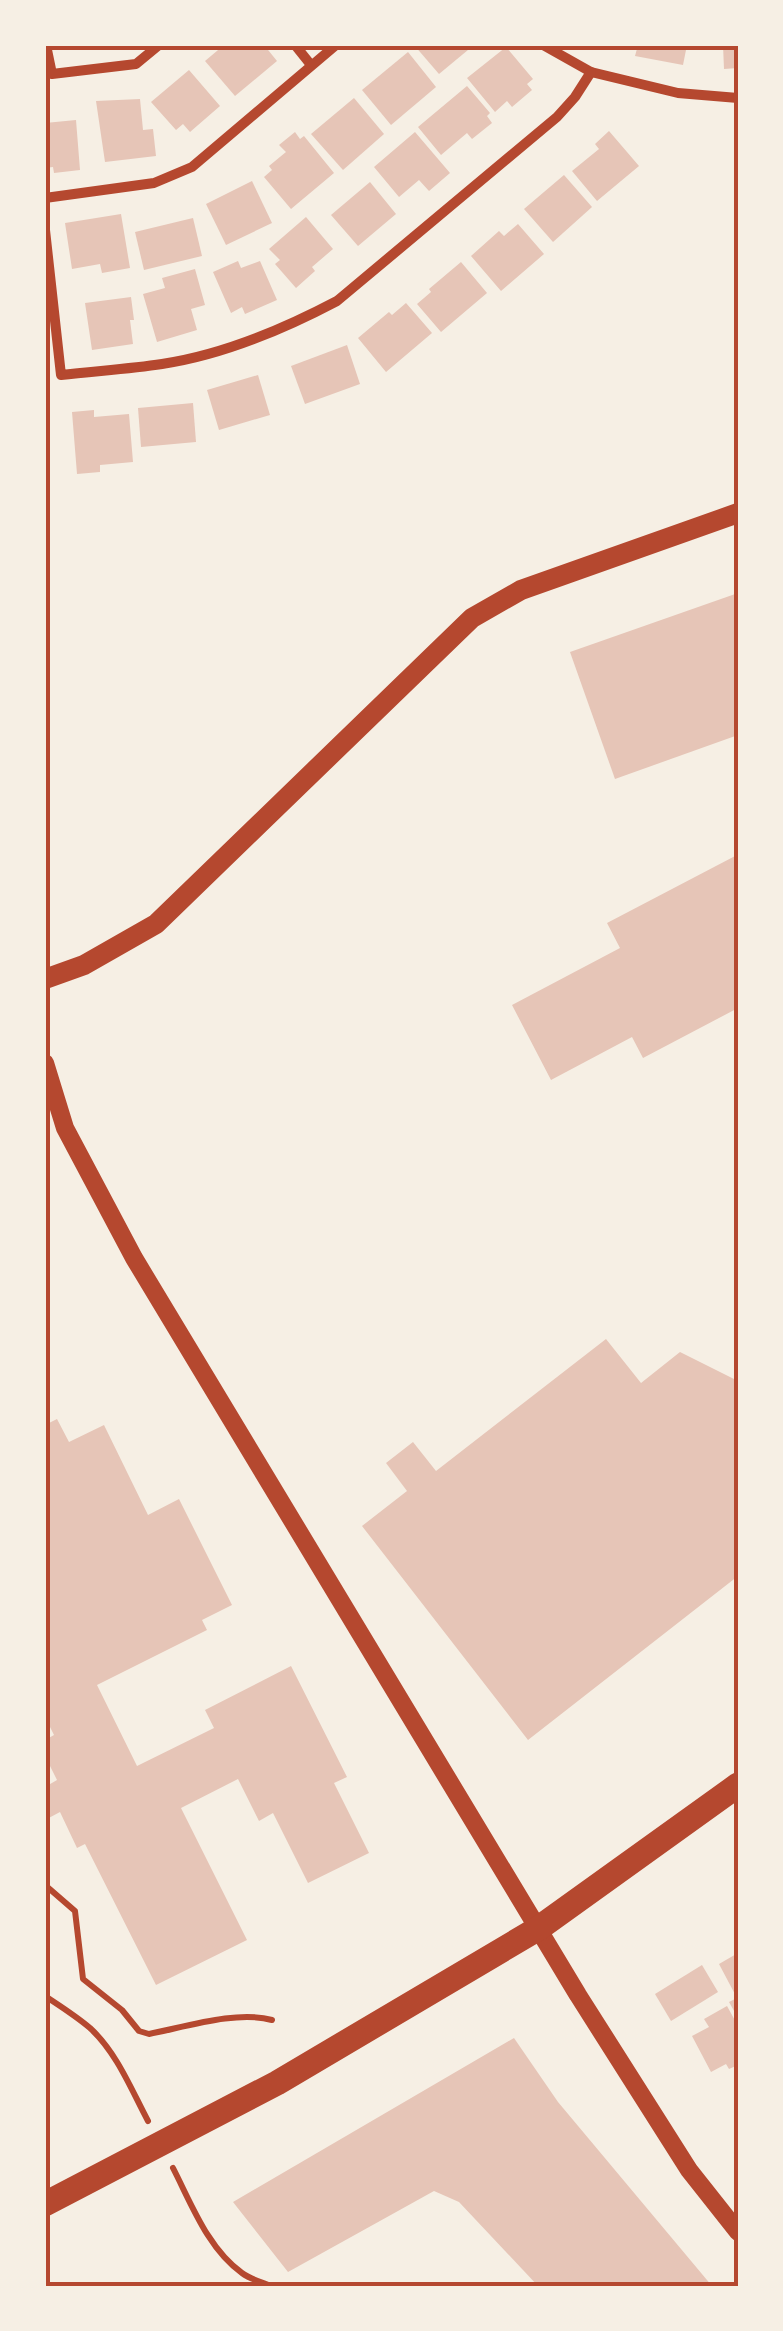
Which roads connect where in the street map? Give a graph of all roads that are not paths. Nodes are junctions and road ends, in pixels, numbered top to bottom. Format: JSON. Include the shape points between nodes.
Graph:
{"nodes":[{"id":1,"x":46,"y":45,"type":"edge"},
{"id":2,"x":158,"y":45,"type":"edge"},
{"id":3,"x":295,"y":45,"type":"edge"},
{"id":4,"x":336,"y":45,"type":"edge"},
{"id":5,"x":543,"y":45,"type":"edge"},
{"id":6,"x":311,"y":66,"type":"junction"},
{"id":7,"x":591,"y":72,"type":"junction"},
{"id":8,"x":738,"y":98,"type":"edge"},
{"id":9,"x":45,"y":198,"type":"edge"},
{"id":10,"x":45,"y":230,"type":"edge"},
{"id":11,"x":738,"y":512,"type":"edge"},
{"id":12,"x":45,"y":979,"type":"edge"},
{"id":13,"x":45,"y":1063,"type":"edge"},
{"id":14,"x":738,"y":1785,"type":"edge"},
{"id":15,"x":539,"y":1928,"type":"junction"},
{"id":16,"x":45,"y":2204,"type":"edge"},
{"id":17,"x":738,"y":2232,"type":"edge"}],
"edges":[{"from":1,"to":2,"type":"street","via":[[52,74],[136,64]]},
{"from":3,"to":6,"type":"street"},
{"from":4,"to":6,"type":"street"},
{"from":5,"to":7,"type":"street"},
{"from":6,"to":9,"type":"street","via":[[192,168],[154,182]]},
{"from":7,"to":8,"type":"street"},
{"from":7,"to":10,"type":"street","via":[[556,117],[337,301],[234,346],[165,364],[62,374]]},
{"from":11,"to":12,"type":"main road","via":[[521,590],[472,618],[156,924]]},
{"from":13,"to":15,"type":"street","via":[[66,1128],[134,1258]]},
{"from":14,"to":15,"type":"main road"},
{"from":15,"to":16,"type":"main road","via":[[277,2083]]},
{"from":15,"to":17,"type":"street","via":[[688,2170]]}]}
